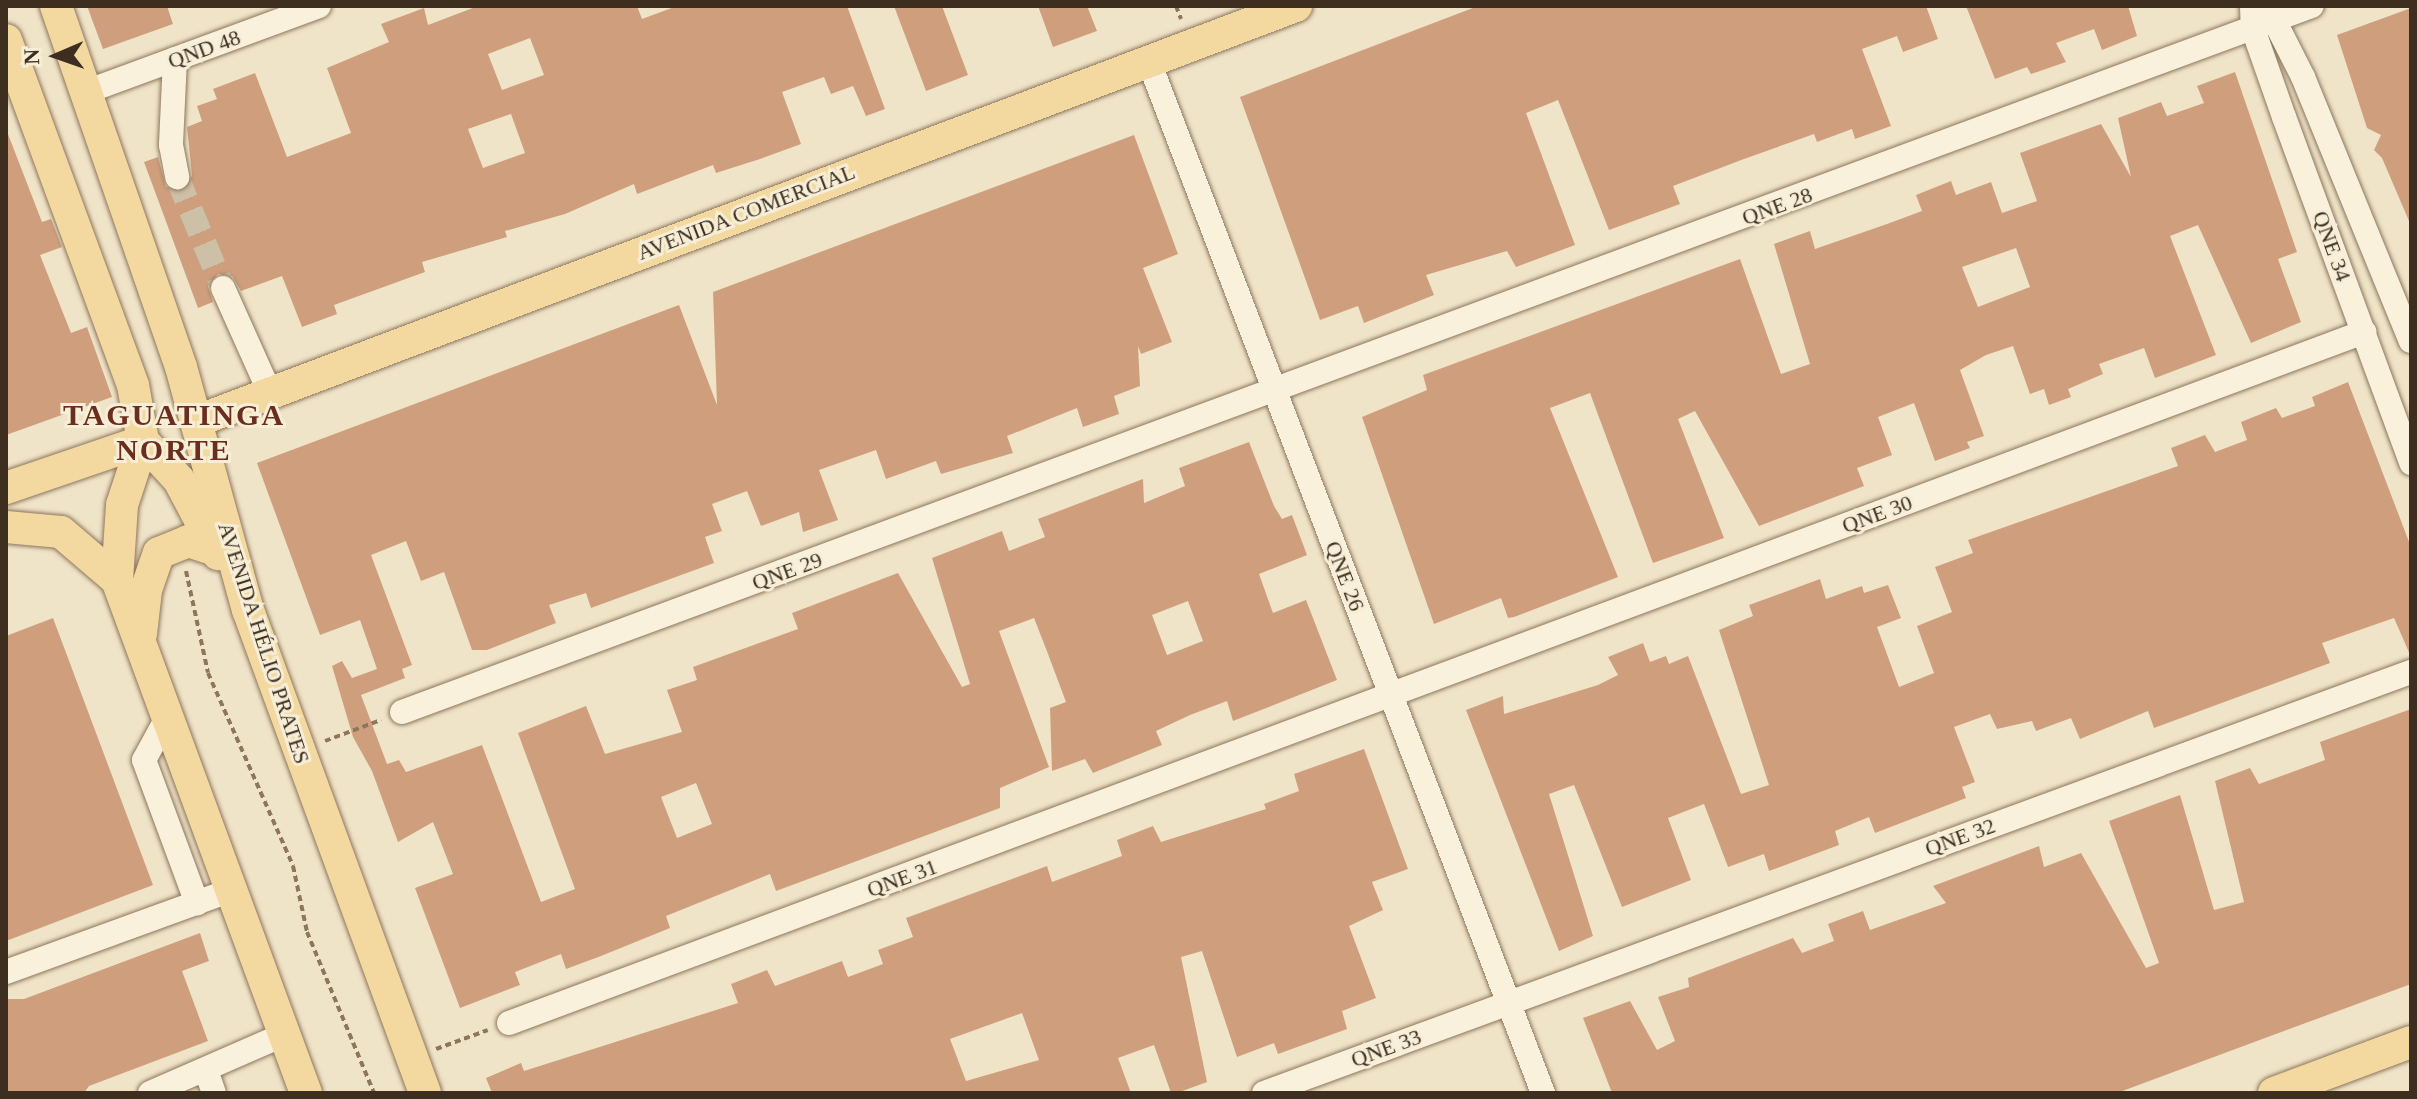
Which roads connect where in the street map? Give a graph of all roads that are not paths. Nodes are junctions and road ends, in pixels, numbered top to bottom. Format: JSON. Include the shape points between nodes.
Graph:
{"nodes":[{"id":1,"x":56,"y":6,"type":"edge"},
{"id":2,"x":319,"y":6,"type":"edge"},
{"id":3,"x":1296,"y":6,"type":"edge"},
{"id":4,"x":2312,"y":6,"type":"edge"},
{"id":5,"x":2272,"y":12,"type":"edge"},
{"id":6,"x":2253,"y":17,"type":"edge"},
{"id":7,"x":6,"y":40,"type":"edge"},
{"id":8,"x":175,"y":59,"type":"junction"},
{"id":9,"x":1148,"y":59,"type":"junction"},
{"id":10,"x":88,"y":91,"type":"junction"},
{"id":11,"x":177,"y":177,"type":"tunnel mouth"},
{"id":12,"x":223,"y":288,"type":"tunnel mouth"},
{"id":13,"x":2408,"y":326,"type":"edge"},
{"id":14,"x":2364,"y":332,"type":"junction"},
{"id":15,"x":270,"y":393,"type":"junction"},
{"id":16,"x":1276,"y":393,"type":"junction"},
{"id":17,"x":197,"y":421,"type":"junction"},
{"id":18,"x":143,"y":441,"type":"junction"},
{"id":19,"x":2411,"y":463,"type":"edge"},
{"id":20,"x":6,"y":488,"type":"edge"},
{"id":21,"x":6,"y":527,"type":"edge"},
{"id":22,"x":216,"y":550,"type":"junction"},
{"id":23,"x":117,"y":580,"type":"junction"},
{"id":24,"x":248,"y":610,"type":"junction"},
{"id":25,"x":140,"y":642,"type":"junction"},
{"id":26,"x":2411,"y":672,"type":"edge"},
{"id":27,"x":1391,"y":695,"type":"junction"},
{"id":28,"x":402,"y":712,"type":"road end"},
{"id":29,"x":168,"y":716,"type":"junction"},
{"id":30,"x":231,"y":890,"type":"junction"},
{"id":31,"x":197,"y":903,"type":"junction"},
{"id":32,"x":6,"y":972,"type":"edge"},
{"id":33,"x":1508,"y":1002,"type":"junction"},
{"id":34,"x":509,"y":1023,"type":"road end"},
{"id":35,"x":285,"y":1034,"type":"junction"},
{"id":36,"x":2411,"y":1042,"type":"edge"},
{"id":37,"x":206,"y":1070,"type":"junction"},
{"id":38,"x":150,"y":1093,"type":"edge"},
{"id":39,"x":214,"y":1093,"type":"edge"},
{"id":40,"x":306,"y":1093,"type":"edge"},
{"id":41,"x":425,"y":1093,"type":"edge"},
{"id":42,"x":1264,"y":1093,"type":"edge"},
{"id":43,"x":1543,"y":1093,"type":"edge"},
{"id":44,"x":2274,"y":1093,"type":"edge"}],
"edges":[{"from":1,"to":10,"type":"main road","name":"AVENIDA HÉLIO PRATES"},
{"from":2,"to":8,"type":"street","name":"QND 48"},
{"from":3,"to":9,"type":"main road","name":"AVENIDA COMERCIAL"},
{"from":4,"to":5,"type":"street","name":"QNE 28"},
{"from":5,"to":6,"type":"street","name":"QNE 28"},
{"from":5,"to":13,"type":"street","name":"QNE 34"},
{"from":6,"to":14,"type":"street","name":"QNE 34"},
{"from":6,"to":16,"type":"street","name":"QNE 28"},
{"from":7,"to":18,"type":"main road","via":[[133,385]]},
{"from":8,"to":10,"type":"street","name":"QND 48"},
{"from":8,"to":11,"type":"street","via":[[171,145]]},
{"from":9,"to":15,"type":"main road","name":"AVENIDA COMERCIAL"},
{"from":9,"to":16,"type":"street","name":"QNE 26"},
{"from":10,"to":17,"type":"main road","name":"AVENIDA HÉLIO PRATES"},
{"from":12,"to":15,"type":"street"},
{"from":14,"to":19,"type":"street","name":"QNE 34"},
{"from":14,"to":27,"type":"street","name":"QNE 30"},
{"from":15,"to":17,"type":"main road","name":"AVENIDA COMERCIAL"},
{"from":16,"to":27,"type":"street","name":"QNE 26"},
{"from":16,"to":28,"type":"street","name":"QNE 29"},
{"from":17,"to":24,"type":"main road","name":"AVENIDA HÉLIO PRATES"},
{"from":18,"to":20,"type":"main road"},
{"from":18,"to":22,"type":"main road","via":[[179,480]]},
{"from":18,"to":23,"type":"main road","via":[[122,505]]},
{"from":21,"to":23,"type":"main road","via":[[61,532]]},
{"from":22,"to":24,"type":"main road"},
{"from":22,"to":25,"type":"main road","via":[[188,541],[159,553],[146,590]]},
{"from":23,"to":25,"type":"main road"},
{"from":24,"to":41,"type":"main road","name":"AVENIDA HÉLIO PRATES"},
{"from":25,"to":29,"type":"main road"},
{"from":26,"to":33,"type":"street","name":"QNE 32"},
{"from":27,"to":33,"type":"street","name":"QNE 26"},
{"from":27,"to":34,"type":"street","name":"QNE 31"},
{"from":29,"to":30,"type":"main road"},
{"from":29,"to":31,"type":"street","via":[[144,760]]},
{"from":30,"to":31,"type":"street"},
{"from":30,"to":35,"type":"main road"},
{"from":31,"to":32,"type":"street"},
{"from":33,"to":42,"type":"street","name":"QNE 33"},
{"from":33,"to":43,"type":"street","name":"QNE 26"},
{"from":35,"to":37,"type":"street"},
{"from":35,"to":40,"type":"main road"},
{"from":36,"to":44,"type":"main road"},
{"from":37,"to":38,"type":"street"},
{"from":37,"to":39,"type":"street"}]}
